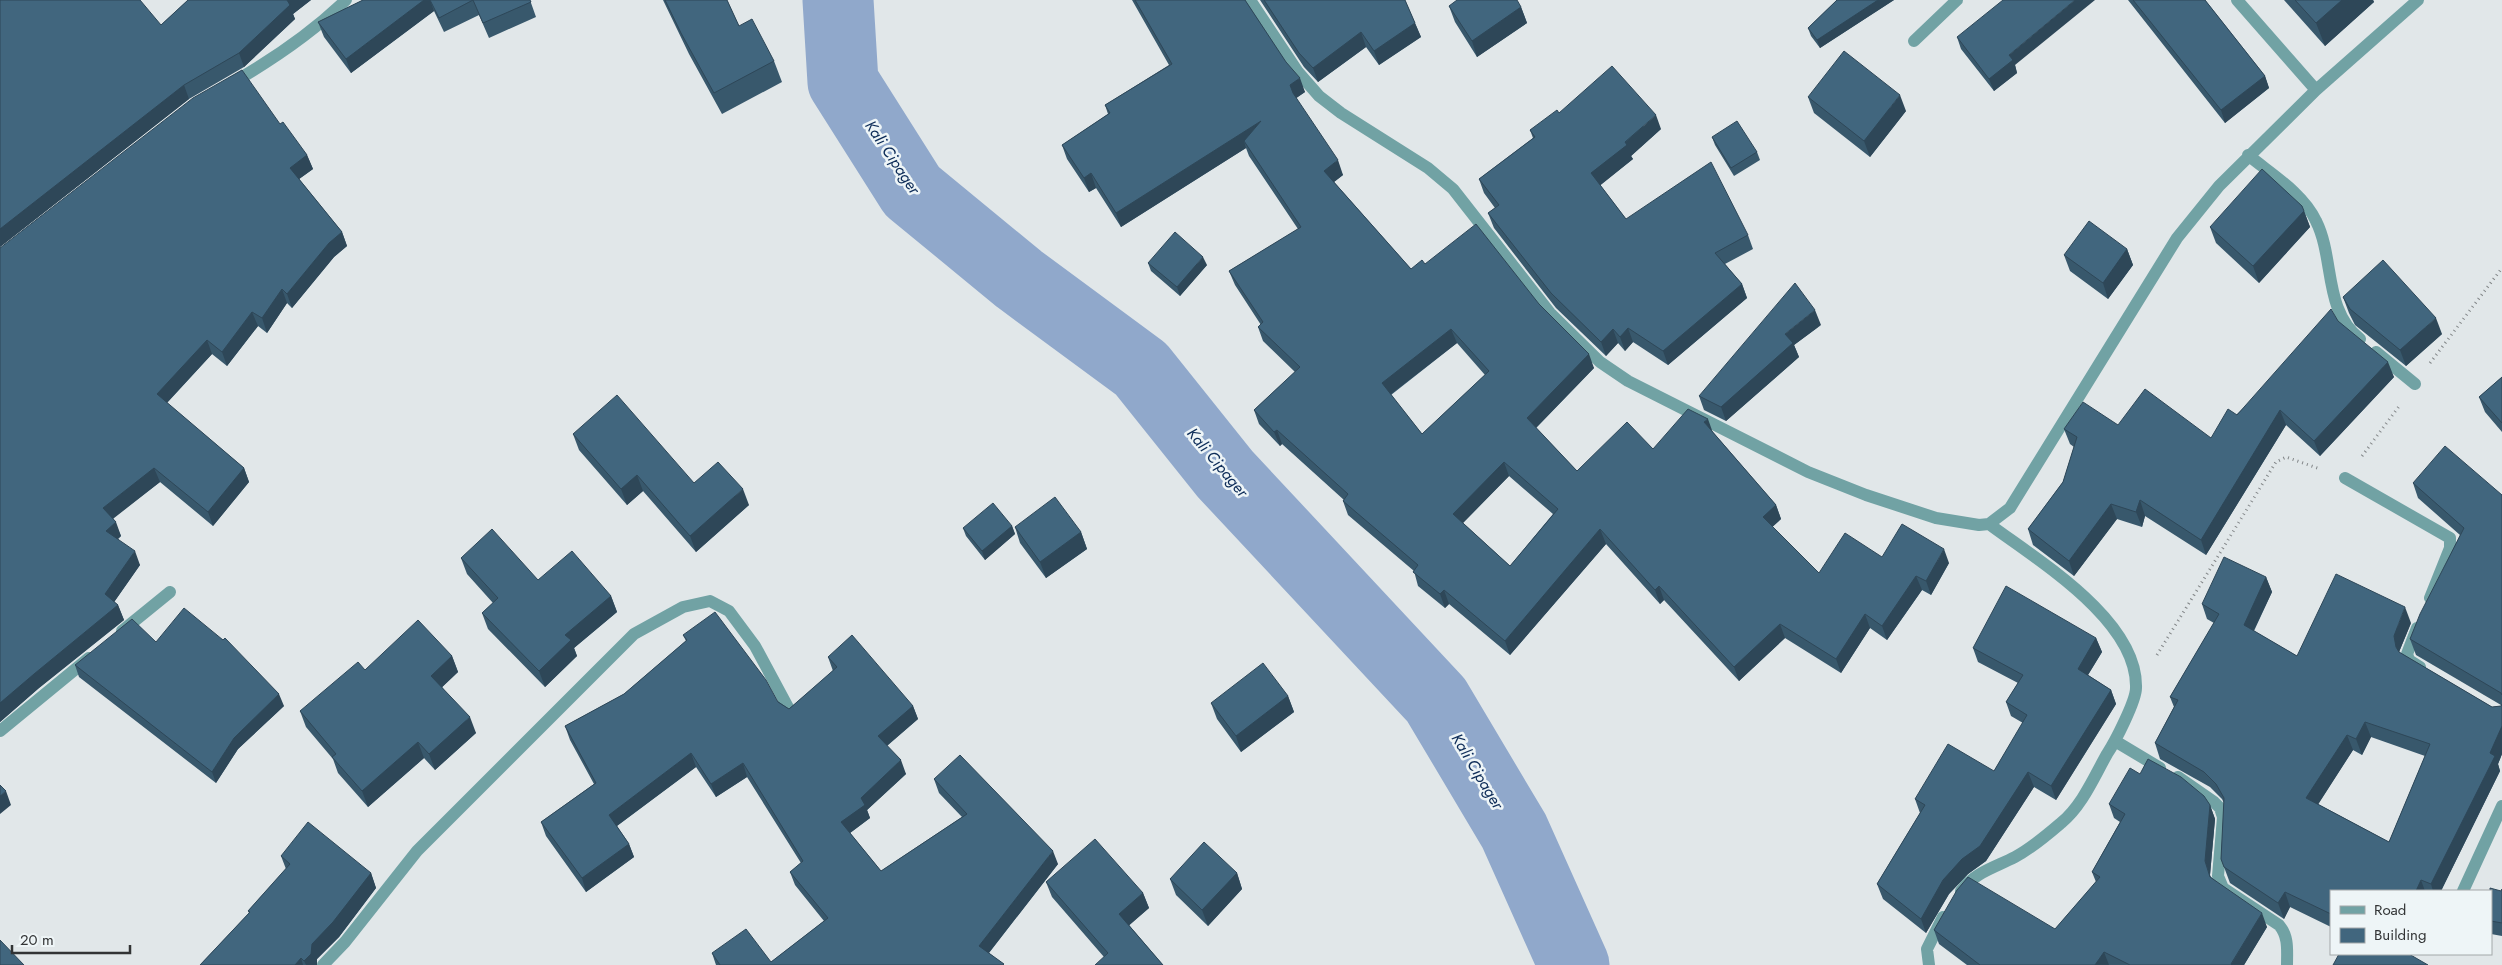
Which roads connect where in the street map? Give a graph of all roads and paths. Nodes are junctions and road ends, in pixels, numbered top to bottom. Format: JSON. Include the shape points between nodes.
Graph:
{"nodes":[{"id":1,"x":346,"y":0,"type":"edge"},
{"id":2,"x":1250,"y":0,"type":"edge"},
{"id":3,"x":1957,"y":0,"type":"edge"},
{"id":4,"x":2237,"y":0,"type":"edge"},
{"id":5,"x":2418,"y":0,"type":"edge"},
{"id":6,"x":1914,"y":41,"type":"dead end"},
{"id":7,"x":2316,"y":90,"type":"junction"},
{"id":8,"x":218,"y":91,"type":"edge"},
{"id":9,"x":2248,"y":155,"type":"junction"},
{"id":10,"x":2415,"y":384,"type":"dead end"},
{"id":11,"x":2345,"y":478,"type":"joint"},
{"id":12,"x":1990,"y":524,"type":"junction"},
{"id":13,"x":170,"y":592,"type":"dead end"},
{"id":14,"x":2431,"y":674,"type":"edge"},
{"id":15,"x":2136,"y":689,"type":"junction"},
{"id":16,"x":790,"y":711,"type":"edge"},
{"id":17,"x":0,"y":731,"type":"edge"},
{"id":18,"x":2115,"y":741,"type":"junction"},
{"id":19,"x":2502,"y":806,"type":"edge"},
{"id":20,"x":2463,"y":890,"type":"edge"},
{"id":21,"x":323,"y":965,"type":"edge"},
{"id":22,"x":1929,"y":965,"type":"edge"},
{"id":23,"x":2287,"y":965,"type":"edge"}],
"edges":[{"from":1,"to":8,"type":"street","via":[[259,68]]},
{"from":2,"to":12,"type":"street","via":[[1298,72],[1319,96],[1428,168],[1453,189],[1550,313],[1600,362],[1628,381],[1808,472],[1936,518]]},
{"from":3,"to":6,"type":"street"},
{"from":4,"to":7,"type":"street"},
{"from":5,"to":7,"type":"street"},
{"from":7,"to":9,"type":"street"},
{"from":9,"to":10,"type":"street","via":[[2306,204],[2317,222],[2337,308],[2349,330]]},
{"from":9,"to":12,"type":"street","via":[[2177,238],[2010,508]]},
{"from":11,"to":14,"type":"street","via":[[2450,538],[2450,548],[2407,654],[2409,660]]},
{"from":11,"to":15,"type":"path","via":[[2286,457],[2276,462]]},
{"from":12,"to":15,"type":"street","via":[[2104,614],[2124,644]]},
{"from":13,"to":17,"type":"street"},
{"from":15,"to":18,"type":"street"},
{"from":16,"to":21,"type":"street","via":[[755,646],[729,611],[710,600],[683,607],[634,634],[417,851]]},
{"from":18,"to":22,"type":"street","via":[[2064,821],[2036,844],[1982,872],[1963,888],[1942,918],[1927,949]]},
{"from":18,"to":23,"type":"street","via":[[2186,781],[2220,808],[2223,817],[2220,883],[2279,925],[2288,943]]},
{"from":19,"to":20,"type":"street"}]}
